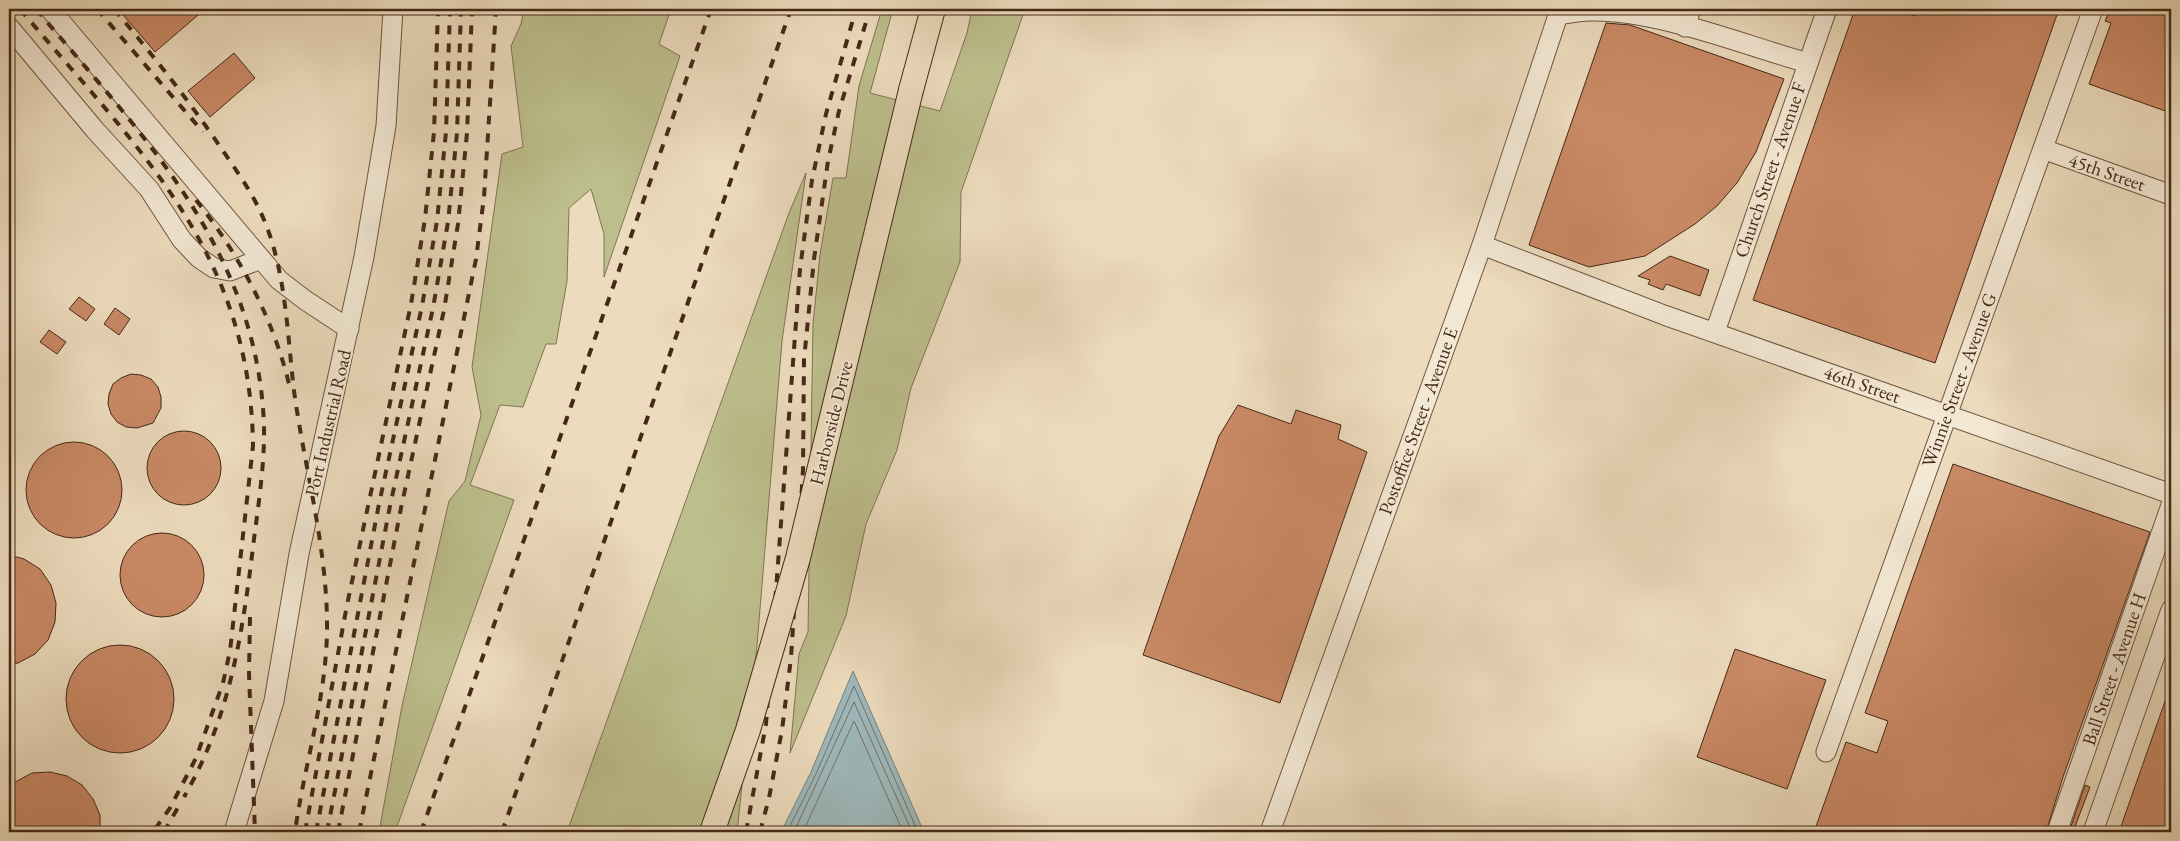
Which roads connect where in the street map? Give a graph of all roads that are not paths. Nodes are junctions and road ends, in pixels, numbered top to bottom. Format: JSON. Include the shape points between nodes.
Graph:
{"nodes":[{"id":1,"x":50,"y":9,"type":"edge"},
{"id":2,"x":393,"y":9,"type":"edge"},
{"id":3,"x":933,"y":9,"type":"edge"},
{"id":4,"x":1691,"y":9,"type":"edge"},
{"id":5,"x":1827,"y":9,"type":"edge"},
{"id":6,"x":2093,"y":9,"type":"edge"},
{"id":7,"x":1559,"y":12,"type":"edge"},
{"id":8,"x":9,"y":27,"type":"edge"},
{"id":9,"x":1685,"y":27,"type":"junction"},
{"id":10,"x":1808,"y":63,"type":"junction"},
{"id":11,"x":2043,"y":149,"type":"junction"},
{"id":12,"x":2171,"y":195,"type":"edge"},
{"id":13,"x":1482,"y":245,"type":"junction"},
{"id":14,"x":261,"y":259,"type":"junction"},
{"id":15,"x":349,"y":329,"type":"junction"},
{"id":16,"x":1714,"y":332,"type":"junction"},
{"id":17,"x":1945,"y":414,"type":"junction"},
{"id":18,"x":2171,"y":494,"type":"edge"},
{"id":19,"x":2171,"y":505,"type":"edge"},
{"id":20,"x":2171,"y":610,"type":"edge"},
{"id":21,"x":1826,"y":752,"type":"dead end"},
{"id":22,"x":234,"y":832,"type":"edge"},
{"id":23,"x":712,"y":832,"type":"edge"},
{"id":24,"x":1270,"y":832,"type":"edge"},
{"id":25,"x":2057,"y":832,"type":"edge"},
{"id":26,"x":2092,"y":832,"type":"edge"}],
"edges":[{"from":1,"to":14,"type":"street"},
{"from":2,"to":15,"type":"street","name":"Port Industrial Road","via":[[386,126]]},
{"from":3,"to":23,"type":"main road","name":"Harborside Drive","bridge":true,"via":[[798,558],[748,730]]},
{"from":4,"to":9,"type":"street"},
{"from":5,"to":10,"type":"street","name":"Church Street - Avenue F"},
{"from":6,"to":11,"type":"street","name":"Winnie Street - Avenue G"},
{"from":7,"to":9,"type":"street","via":[[1632,14]]},
{"from":7,"to":13,"type":"street","name":"Postoffice Street - Avenue E"},
{"from":8,"to":14,"type":"street","via":[[149,189],[182,240],[199,258],[214,268],[230,271]]},
{"from":9,"to":10,"type":"street"},
{"from":10,"to":16,"type":"street","name":"Church Street - Avenue F"},
{"from":11,"to":12,"type":"street","name":"45th Street"},
{"from":11,"to":17,"type":"street","name":"Winnie Street - Avenue G","via":[[1972,350]]},
{"from":13,"to":16,"type":"street","name":"46th Street"},
{"from":13,"to":24,"type":"street","name":"Postoffice Street - Avenue E"},
{"from":14,"to":15,"type":"street","via":[[292,291]]},
{"from":15,"to":22,"type":"street","name":"Port Industrial Road","via":[[298,554],[274,701]]},
{"from":16,"to":17,"type":"street","name":"46th Street"},
{"from":17,"to":18,"type":"street","name":"46th Street"},
{"from":17,"to":21,"type":"street","name":"Winnie Street - Avenue G"},
{"from":19,"to":25,"type":"street","name":"Ball Street - Avenue H"},
{"from":20,"to":26,"type":"street"}]}
